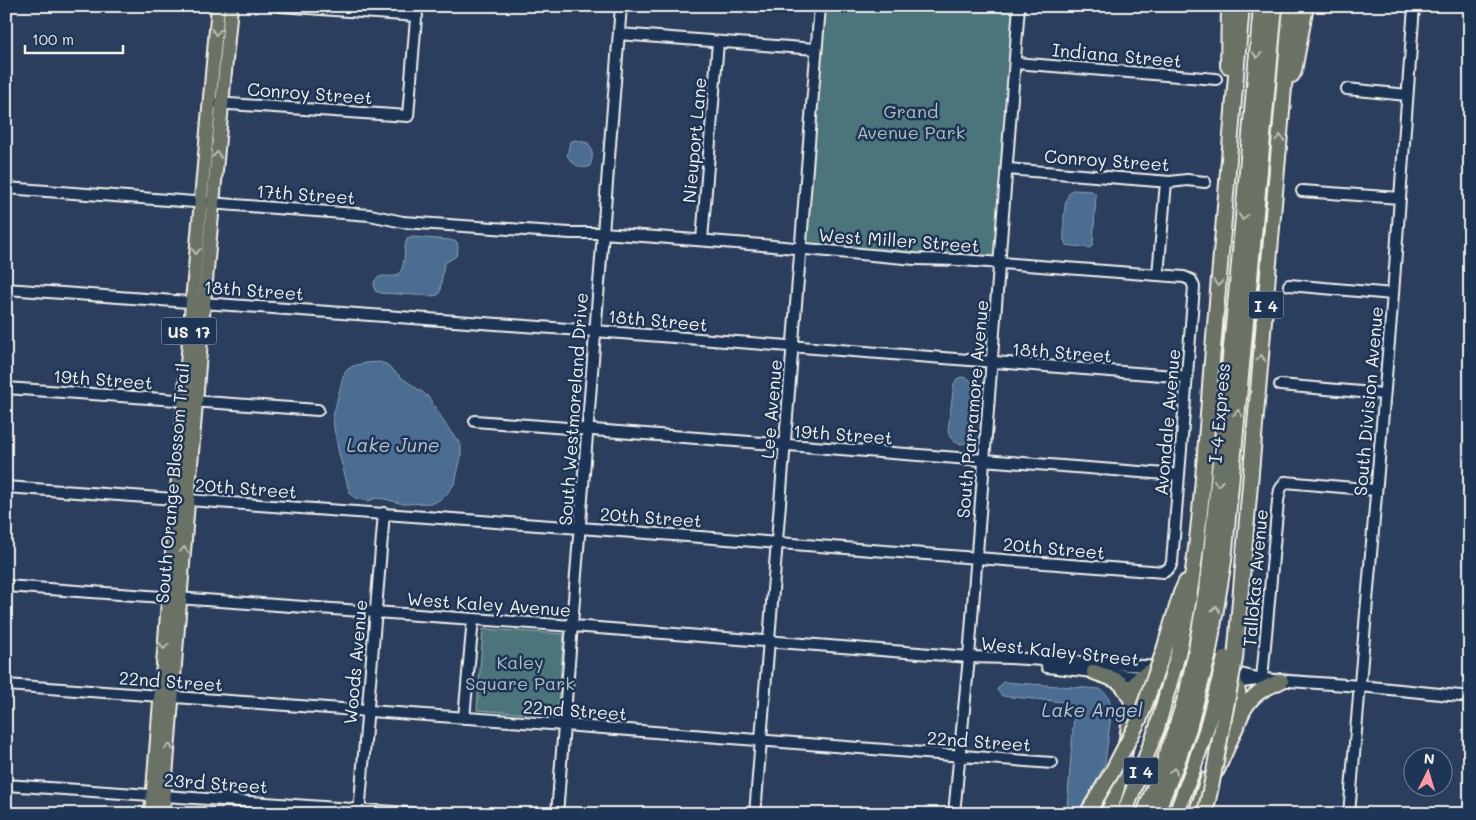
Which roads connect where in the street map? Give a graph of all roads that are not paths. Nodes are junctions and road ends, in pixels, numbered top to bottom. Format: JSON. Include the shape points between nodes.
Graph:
{"nodes":[{"id":1,"x":218,"y":6,"type":"edge"},
{"id":2,"x":231,"y":6,"type":"edge"},
{"id":3,"x":280,"y":6,"type":"edge"},
{"id":4,"x":621,"y":6,"type":"edge"},
{"id":5,"x":820,"y":6,"type":"edge"},
{"id":6,"x":1019,"y":6,"type":"edge"},
{"id":7,"x":1229,"y":6,"type":"edge"},
{"id":8,"x":1242,"y":6,"type":"edge"},
{"id":9,"x":1261,"y":6,"type":"edge"},
{"id":10,"x":1291,"y":6,"type":"edge"},
{"id":11,"x":1306,"y":6,"type":"edge"},
{"id":12,"x":1414,"y":6,"type":"edge"},
{"id":13,"x":1276,"y":8,"type":"edge"},
{"id":14,"x":417,"y":11,"type":"edge"},
{"id":15,"x":619,"y":34,"type":"junction"},
{"id":16,"x":718,"y":42,"type":"junction"},
{"id":17,"x":816,"y":49,"type":"junction"},
{"id":18,"x":1015,"y":63,"type":"junction"},
{"id":19,"x":1216,"y":79,"type":"dead end"},
{"id":20,"x":1346,"y":89,"type":"dead end"},
{"id":21,"x":1284,"y":92,"type":"junction"},
{"id":22,"x":1407,"y":95,"type":"junction"},
{"id":23,"x":216,"y":103,"type":"junction"},
{"id":24,"x":1007,"y":169,"type":"junction"},
{"id":25,"x":1166,"y":182,"type":"junction"},
{"id":26,"x":1205,"y":182,"type":"dead end"},
{"id":27,"x":6,"y":188,"type":"edge"},
{"id":28,"x":1302,"y":191,"type":"dead end"},
{"id":29,"x":1400,"y":198,"type":"junction"},
{"id":30,"x":207,"y":203,"type":"junction"},
{"id":31,"x":1223,"y":217,"type":"junction"},
{"id":32,"x":603,"y":233,"type":"junction"},
{"id":33,"x":702,"y":240,"type":"junction"},
{"id":34,"x":800,"y":249,"type":"junction"},
{"id":35,"x":1000,"y":263,"type":"junction"},
{"id":36,"x":1158,"y":275,"type":"junction"},
{"id":37,"x":1191,"y":280,"type":"joint"},
{"id":38,"x":1289,"y":285,"type":"dead end"},
{"id":39,"x":6,"y":290,"type":"edge"},
{"id":40,"x":1393,"y":294,"type":"junction"},
{"id":41,"x":198,"y":303,"type":"junction"},
{"id":42,"x":595,"y":331,"type":"junction"},
{"id":43,"x":792,"y":347,"type":"junction"},
{"id":44,"x":991,"y":363,"type":"junction"},
{"id":45,"x":1187,"y":377,"type":"junction"},
{"id":46,"x":1280,"y":385,"type":"dead end"},
{"id":47,"x":6,"y":388,"type":"edge"},
{"id":48,"x":1384,"y":394,"type":"junction"},
{"id":49,"x":190,"y":401,"type":"junction"},
{"id":50,"x":318,"y":410,"type":"dead end"},
{"id":51,"x":475,"y":421,"type":"dead end"},
{"id":52,"x":587,"y":430,"type":"junction"},
{"id":53,"x":784,"y":445,"type":"junction"},
{"id":54,"x":984,"y":461,"type":"junction"},
{"id":55,"x":1179,"y":475,"type":"junction"},
{"id":56,"x":6,"y":487,"type":"edge"},
{"id":57,"x":1376,"y":490,"type":"junction"},
{"id":58,"x":182,"y":500,"type":"junction"},
{"id":59,"x":384,"y":514,"type":"junction"},
{"id":60,"x":580,"y":528,"type":"junction"},
{"id":61,"x":777,"y":543,"type":"junction"},
{"id":62,"x":976,"y":558,"type":"junction"},
{"id":63,"x":1194,"y":565,"type":"junction"},
{"id":64,"x":1170,"y":567,"type":"joint"},
{"id":65,"x":6,"y":586,"type":"edge"},
{"id":66,"x":174,"y":598,"type":"junction"},
{"id":67,"x":375,"y":612,"type":"junction"},
{"id":68,"x":473,"y":619,"type":"junction"},
{"id":69,"x":573,"y":626,"type":"junction"},
{"id":70,"x":769,"y":642,"type":"junction"},
{"id":71,"x":1201,"y":656,"type":"junction"},
{"id":72,"x":969,"y":657,"type":"junction"},
{"id":73,"x":1226,"y":663,"type":"junction"},
{"id":74,"x":1187,"y":668,"type":"junction"},
{"id":75,"x":1094,"y":672,"type":"junction"},
{"id":76,"x":1140,"y":677,"type":"junction"},
{"id":77,"x":1262,"y":679,"type":"junction"},
{"id":78,"x":1281,"y":680,"type":"junction"},
{"id":79,"x":1235,"y":683,"type":"junction"},
{"id":80,"x":6,"y":686,"type":"edge"},
{"id":81,"x":1360,"y":686,"type":"junction"},
{"id":82,"x":166,"y":696,"type":"junction"},
{"id":83,"x":1470,"y":697,"type":"edge"},
{"id":84,"x":1132,"y":702,"type":"junction"},
{"id":85,"x":367,"y":711,"type":"junction"},
{"id":86,"x":464,"y":718,"type":"junction"},
{"id":87,"x":1130,"y":723,"type":"junction"},
{"id":88,"x":1231,"y":723,"type":"junction"},
{"id":89,"x":564,"y":725,"type":"junction"},
{"id":90,"x":1182,"y":728,"type":"junction"},
{"id":91,"x":760,"y":741,"type":"junction"},
{"id":92,"x":960,"y":756,"type":"junction"},
{"id":93,"x":1052,"y":762,"type":"dead end"},
{"id":94,"x":1123,"y":765,"type":"junction"},
{"id":95,"x":6,"y":785,"type":"edge"},
{"id":96,"x":159,"y":795,"type":"junction"},
{"id":97,"x":359,"y":812,"type":"edge"},
{"id":98,"x":1092,"y":813,"type":"edge"},
{"id":99,"x":151,"y":814,"type":"edge"},
{"id":100,"x":163,"y":814,"type":"edge"},
{"id":101,"x":423,"y":814,"type":"edge"},
{"id":102,"x":557,"y":814,"type":"edge"},
{"id":103,"x":755,"y":814,"type":"edge"},
{"id":104,"x":954,"y":814,"type":"edge"},
{"id":105,"x":1108,"y":814,"type":"edge"},
{"id":106,"x":1124,"y":814,"type":"edge"},
{"id":107,"x":1144,"y":814,"type":"edge"},
{"id":108,"x":1156,"y":814,"type":"edge"},
{"id":109,"x":1176,"y":814,"type":"edge"},
{"id":110,"x":1197,"y":814,"type":"edge"},
{"id":111,"x":1205,"y":814,"type":"edge"},
{"id":112,"x":1349,"y":814,"type":"edge"}],
"edges":[{"from":1,"to":23,"type":"main road","name":"South Orange Blossom Trail","number":"US 17","one_way":true},
{"from":2,"to":23,"type":"main road","name":"South Orange Blossom Trail","number":"US 17"},
{"from":3,"to":14,"type":"street"},
{"from":4,"to":15,"type":"street","name":"South Westmoreland Drive"},
{"from":5,"to":17,"type":"street","name":"Lee Avenue"},
{"from":6,"to":18,"type":"street","name":"South Parramore Avenue"},
{"from":7,"to":31,"type":"highway"},
{"from":8,"to":31,"type":"highway","number":"I 4"},
{"from":9,"to":71,"type":"highway","name":"I-4 Express","one_way":true},
{"from":10,"to":21,"type":"highway","number":"I 4"},
{"from":11,"to":21,"type":"highway","via":[[1294,71]]},
{"from":12,"to":22,"type":"street","name":"South Division Avenue"},
{"from":71,"to":13,"type":"highway","name":"I-4 Express","one_way":true,"via":[[1224,561]]},
{"from":14,"to":23,"type":"street","name":"Conroy Street","via":[[408,116]]},
{"from":15,"to":16,"type":"street"},
{"from":15,"to":32,"type":"street","name":"South Westmoreland Drive"},
{"from":16,"to":17,"type":"street"},
{"from":16,"to":33,"type":"street","name":"Nieuport Lane"},
{"from":17,"to":34,"type":"street","name":"Lee Avenue"},
{"from":18,"to":19,"type":"street","name":"Indiana Street"},
{"from":18,"to":24,"type":"street","name":"South Parramore Avenue"},
{"from":20,"to":22,"type":"street"},
{"from":73,"to":21,"type":"highway","number":"I 4","one_way":true,"via":[[1244,547]]},
{"from":22,"to":29,"type":"street","name":"South Division Avenue"},
{"from":23,"to":30,"type":"main road","name":"South Orange Blossom Trail","number":"US 17"},
{"from":24,"to":25,"type":"street","name":"Conroy Street"},
{"from":24,"to":35,"type":"street","name":"South Parramore Avenue"},
{"from":25,"to":26,"type":"street","name":"Conroy Street"},
{"from":25,"to":36,"type":"street"},
{"from":27,"to":30,"type":"street","name":"17th Street"},
{"from":28,"to":29,"type":"street"},
{"from":29,"to":40,"type":"street","name":"South Division Avenue"},
{"from":30,"to":32,"type":"street","name":"17th Street","via":[[370,215],[413,222]]},
{"from":30,"to":41,"type":"main road","name":"South Orange Blossom Trail","number":"US 17"},
{"from":31,"to":63,"type":"highway","number":"I 4","one_way":true},
{"from":32,"to":33,"type":"street","name":"West Miller Street"},
{"from":32,"to":42,"type":"street","name":"South Westmoreland Drive"},
{"from":33,"to":34,"type":"street","name":"West Miller Street"},
{"from":34,"to":35,"type":"street","name":"West Miller Street"},
{"from":34,"to":43,"type":"street","name":"Lee Avenue"},
{"from":35,"to":36,"type":"street","name":"West Miller Street"},
{"from":35,"to":44,"type":"street","name":"South Parramore Avenue"},
{"from":36,"to":37,"type":"street","name":"West Miller Street"},
{"from":37,"to":45,"type":"street","name":"Avondale Avenue","via":[[1194,294]]},
{"from":38,"to":40,"type":"street"},
{"from":39,"to":41,"type":"street","name":"18th Street"},
{"from":40,"to":48,"type":"street","name":"South Division Avenue"},
{"from":41,"to":42,"type":"street","name":"18th Street"},
{"from":41,"to":49,"type":"main road","name":"South Orange Blossom Trail","number":"US 17"},
{"from":42,"to":43,"type":"street","name":"18th Street"},
{"from":42,"to":52,"type":"street","name":"South Westmoreland Drive"},
{"from":43,"to":44,"type":"street","name":"18th Street"},
{"from":43,"to":53,"type":"street","name":"Lee Avenue"},
{"from":44,"to":45,"type":"street","name":"18th Street"},
{"from":44,"to":54,"type":"street","name":"South Parramore Avenue"},
{"from":45,"to":55,"type":"street","name":"Avondale Avenue"},
{"from":46,"to":48,"type":"street"},
{"from":47,"to":49,"type":"street","name":"19th Street"},
{"from":48,"to":57,"type":"street","name":"South Division Avenue"},
{"from":49,"to":50,"type":"street","name":"19th Street"},
{"from":49,"to":58,"type":"main road","name":"South Orange Blossom Trail","number":"US 17"},
{"from":51,"to":52,"type":"street","name":"19th Street"},
{"from":52,"to":53,"type":"street","name":"19th Street"},
{"from":52,"to":60,"type":"street","name":"South Westmoreland Drive"},
{"from":53,"to":54,"type":"street","name":"19th Street"},
{"from":53,"to":61,"type":"street","name":"Lee Avenue"},
{"from":54,"to":55,"type":"street","name":"19th Street"},
{"from":54,"to":62,"type":"street","name":"South Parramore Avenue"},
{"from":55,"to":64,"type":"street","name":"Avondale Avenue"},
{"from":56,"to":58,"type":"street","name":"20th Street"},
{"from":57,"to":77,"type":"street","name":"Tallokas Avenue","via":[[1285,482],[1280,490]]},
{"from":57,"to":81,"type":"street","name":"South Division Avenue"},
{"from":58,"to":59,"type":"street","name":"20th Street"},
{"from":58,"to":66,"type":"main road","name":"South Orange Blossom Trail","number":"US 17"},
{"from":59,"to":60,"type":"street","name":"20th Street"},
{"from":59,"to":67,"type":"street","name":"Woods Avenue"},
{"from":60,"to":61,"type":"street","name":"20th Street"},
{"from":60,"to":69,"type":"street","name":"South Westmoreland Drive"},
{"from":61,"to":62,"type":"street","name":"20th Street"},
{"from":61,"to":70,"type":"street","name":"Lee Avenue"},
{"from":62,"to":64,"type":"street","name":"20th Street","via":[[1160,573]]},
{"from":62,"to":72,"type":"street","name":"South Parramore Avenue"},
{"from":63,"to":98,"type":"highway","bridge":true,"via":[[1181,593],[1164,653],[1140,718]]},
{"from":63,"to":106,"type":"highway","number":"I 4","bridge":true,"via":[[1168,692]]},
{"from":65,"to":66,"type":"street","name":"West Kaley Avenue"},
{"from":66,"to":67,"type":"street","name":"West Kaley Avenue"},
{"from":66,"to":82,"type":"main road","name":"South Orange Blossom Trail","number":"US 17"},
{"from":67,"to":68,"type":"street","name":"West Kaley Avenue"},
{"from":67,"to":85,"type":"street","name":"Woods Avenue"},
{"from":68,"to":69,"type":"street","name":"West Kaley Avenue"},
{"from":68,"to":86,"type":"street"},
{"from":69,"to":70,"type":"street","name":"West Kaley Avenue"},
{"from":69,"to":89,"type":"street","name":"South Westmoreland Drive"},
{"from":70,"to":72,"type":"street","name":"West Kaley Avenue"},
{"from":70,"to":91,"type":"street","name":"Lee Avenue"},
{"from":71,"to":90,"type":"highway","name":"I-4 Express","bridge":true,"via":[[1187,692]]},
{"from":72,"to":74,"type":"street","name":"West Kaley Street"},
{"from":72,"to":75,"type":"street","name":"West Kaley Street"},
{"from":72,"to":92,"type":"street","name":"South Parramore Avenue"},
{"from":73,"to":74,"type":"street","name":"West Kaley Street"},
{"from":73,"to":77,"type":"street","name":"West Kaley Street","via":[[1236,673]]},
{"from":73,"to":79,"type":"highway"},
{"from":73,"to":109,"type":"highway","number":"I 4","bridge":true},
{"from":73,"to":111,"type":"highway","bridge":true,"via":[[1212,782]]},
{"from":74,"to":76,"type":"highway","via":[[1154,670]]},
{"from":75,"to":76,"type":"street","name":"West Kaley Street"},
{"from":75,"to":84,"type":"highway","via":[[1121,682]]},
{"from":76,"to":79,"type":"street","name":"West Kaley Street"},
{"from":76,"to":84,"type":"highway","via":[[1135,684]]},
{"from":77,"to":78,"type":"street","name":"West Kaley Street"},
{"from":77,"to":79,"type":"street","name":"West Kaley Street"},
{"from":78,"to":81,"type":"street","name":"West Kaley Street"},
{"from":78,"to":110,"type":"highway","via":[[1260,690],[1248,702]]},
{"from":79,"to":88,"type":"highway","via":[[1240,698]]},
{"from":80,"to":82,"type":"street","name":"22nd Street"},
{"from":81,"to":83,"type":"street","name":"West Kaley Street"},
{"from":81,"to":112,"type":"street","name":"South Division Avenue"},
{"from":82,"to":85,"type":"street","name":"22nd Street"},
{"from":82,"to":96,"type":"main road","name":"South Orange Blossom Trail","number":"US 17"},
{"from":84,"to":87,"type":"highway"},
{"from":85,"to":86,"type":"street","name":"22nd Street"},
{"from":85,"to":97,"type":"street","name":"Woods Avenue"},
{"from":86,"to":89,"type":"street","name":"22nd Street"},
{"from":87,"to":88,"type":"highway","via":[[1138,699],[1157,694],[1217,700],[1226,704]]},
{"from":87,"to":94,"type":"highway"},
{"from":88,"to":110,"type":"highway"},
{"from":89,"to":91,"type":"street","name":"22nd Street"},
{"from":89,"to":102,"type":"street","name":"South Westmoreland Drive"},
{"from":90,"to":107,"type":"highway","name":"I-4 Express","via":[[1164,762]]},
{"from":108,"to":90,"type":"highway","name":"I-4 Express","one_way":true,"via":[[1178,760]]},
{"from":91,"to":92,"type":"street","name":"22nd Street"},
{"from":91,"to":103,"type":"street","name":"Lee Avenue"},
{"from":92,"to":93,"type":"street","name":"22nd Street"},
{"from":92,"to":104,"type":"street","name":"South Parramore Avenue"},
{"from":94,"to":98,"type":"highway"},
{"from":94,"to":105,"type":"highway"},
{"from":95,"to":96,"type":"street","name":"23rd Street"},
{"from":96,"to":97,"type":"street","name":"23rd Street"},
{"from":96,"to":99,"type":"main road","name":"South Orange Blossom Trail","number":"US 17"},
{"from":96,"to":100,"type":"main road","name":"South Orange Blossom Trail","number":"US 17"},
{"from":97,"to":101,"type":"street","name":"23rd Street"}]}
